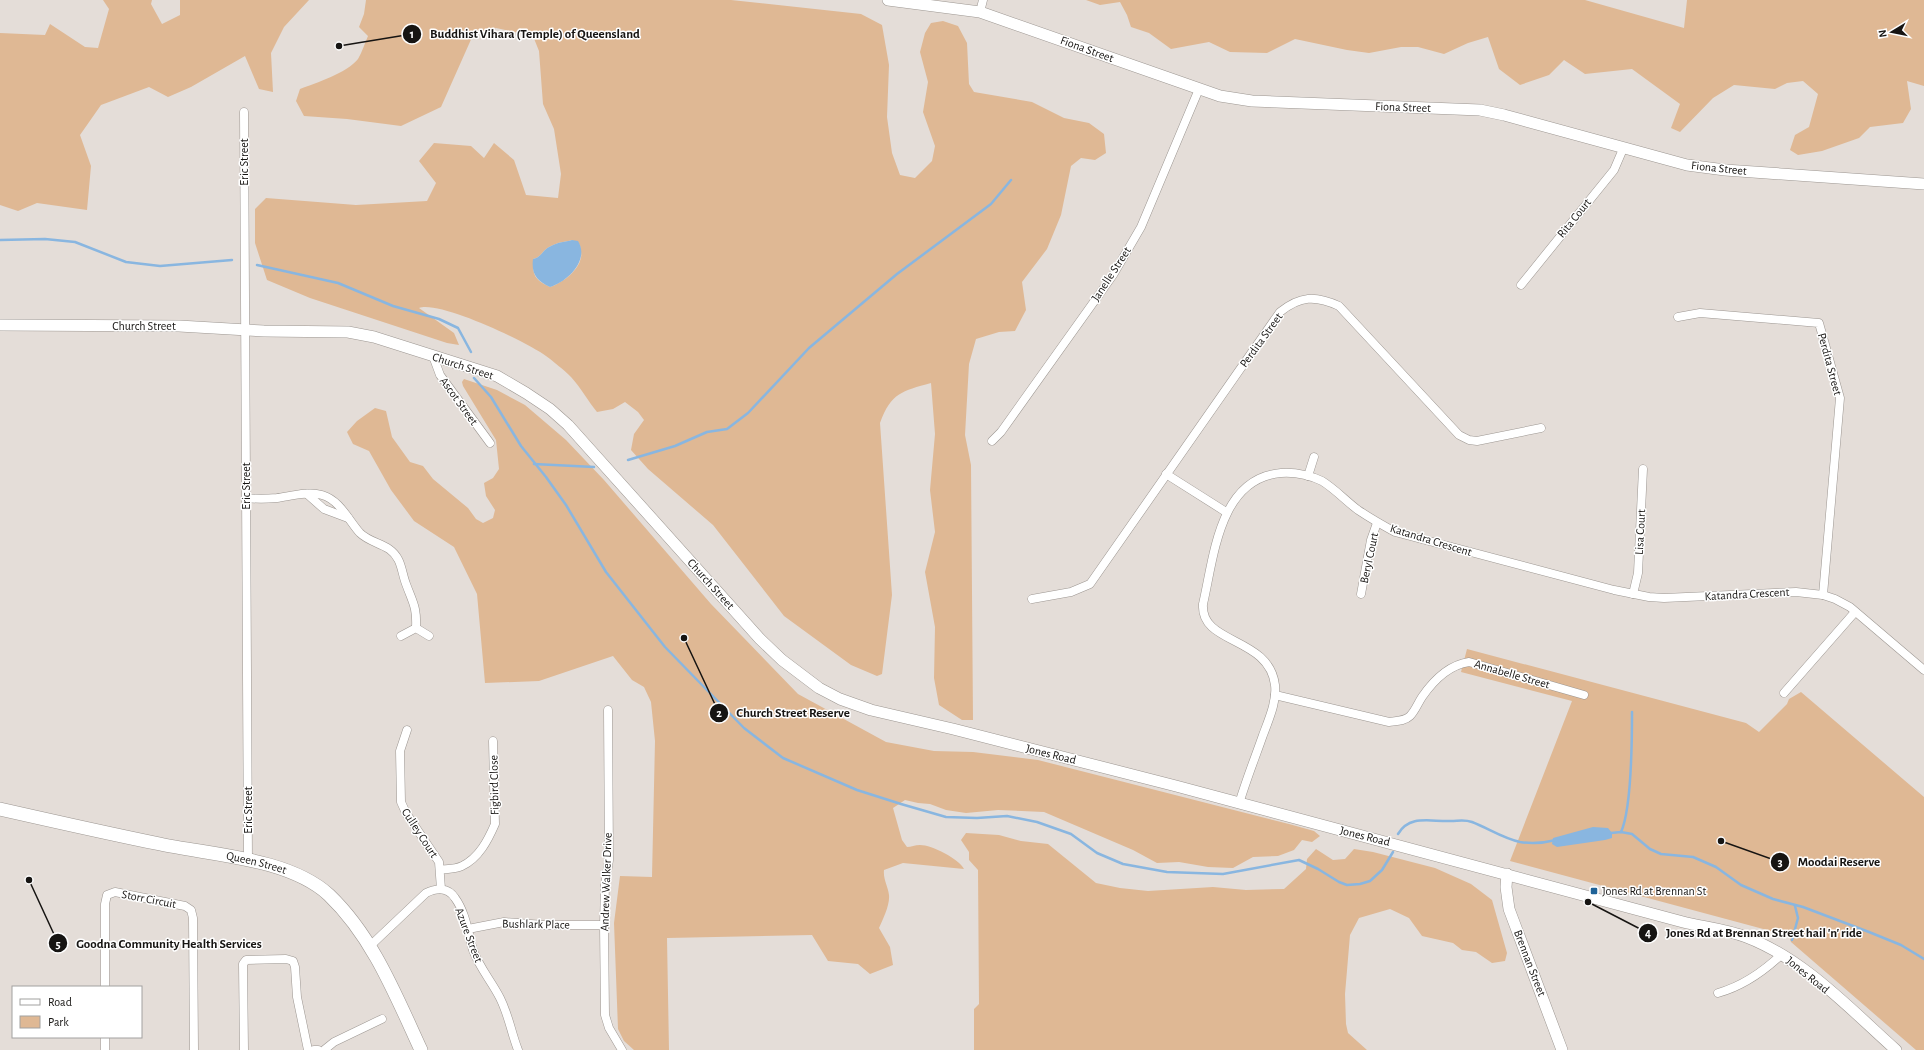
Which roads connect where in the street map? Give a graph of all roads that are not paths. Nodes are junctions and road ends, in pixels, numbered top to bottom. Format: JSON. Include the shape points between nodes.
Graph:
{"nodes":[{"id":1,"x":888,"y":0,"type":"edge"},
{"id":2,"x":983,"y":0,"type":"edge"},
{"id":3,"x":980,"y":12,"type":"junction"},
{"id":4,"x":1199,"y":89,"type":"junction"},
{"id":5,"x":244,"y":112,"type":"dead end"},
{"id":6,"x":1623,"y":149,"type":"junction"},
{"id":7,"x":1924,"y":184,"type":"edge"},
{"id":8,"x":1521,"y":285,"type":"dead end"},
{"id":9,"x":1678,"y":317,"type":"dead end"},
{"id":10,"x":0,"y":325,"type":"edge"},
{"id":11,"x":245,"y":330,"type":"junction"},
{"id":12,"x":433,"y":356,"type":"junction"},
{"id":13,"x":1541,"y":428,"type":"dead end"},
{"id":14,"x":992,"y":441,"type":"dead end"},
{"id":15,"x":490,"y":443,"type":"dead end"},
{"id":16,"x":1314,"y":457,"type":"dead end"},
{"id":17,"x":1643,"y":469,"type":"dead end"},
{"id":18,"x":1166,"y":474,"type":"junction"},
{"id":19,"x":1308,"y":476,"type":"junction"},
{"id":20,"x":307,"y":494,"type":"junction"},
{"id":21,"x":246,"y":498,"type":"junction"},
{"id":22,"x":1226,"y":512,"type":"junction"},
{"id":23,"x":348,"y":518,"type":"junction"},
{"id":24,"x":1377,"y":523,"type":"junction"},
{"id":25,"x":1361,"y":594,"type":"dead end"},
{"id":26,"x":1633,"y":594,"type":"junction"},
{"id":27,"x":1823,"y":595,"type":"junction"},
{"id":28,"x":1032,"y":599,"type":"dead end"},
{"id":29,"x":1855,"y":612,"type":"junction"},
{"id":30,"x":416,"y":628,"type":"junction"},
{"id":31,"x":401,"y":636,"type":"dead end"},
{"id":32,"x":429,"y":636,"type":"dead end"},
{"id":33,"x":1924,"y":670,"type":"edge"},
{"id":34,"x":804,"y":678,"type":"joint"},
{"id":35,"x":1784,"y":693,"type":"dead end"},
{"id":36,"x":1275,"y":695,"type":"junction"},
{"id":37,"x":1584,"y":695,"type":"dead end"},
{"id":38,"x":608,"y":710,"type":"dead end"},
{"id":39,"x":407,"y":730,"type":"dead end"},
{"id":40,"x":493,"y":741,"type":"dead end"},
{"id":41,"x":1239,"y":804,"type":"junction"},
{"id":42,"x":0,"y":809,"type":"edge"},
{"id":43,"x":248,"y":861,"type":"junction"},
{"id":44,"x":440,"y":870,"type":"junction"},
{"id":45,"x":1507,"y":874,"type":"junction"},
{"id":46,"x":440,"y":889,"type":"junction"},
{"id":47,"x":604,"y":925,"type":"junction"},
{"id":48,"x":468,"y":929,"type":"junction"},
{"id":49,"x":370,"y":946,"type":"junction"},
{"id":50,"x":1782,"y":954,"type":"junction"},
{"id":51,"x":105,"y":986,"type":"edge"},
{"id":52,"x":1718,"y":993,"type":"dead end"},
{"id":53,"x":382,"y":1018,"type":"dead end"},
{"id":54,"x":105,"y":1038,"type":"edge"},
{"id":55,"x":105,"y":1050,"type":"edge"},
{"id":56,"x":194,"y":1050,"type":"edge"},
{"id":57,"x":244,"y":1050,"type":"edge"},
{"id":58,"x":308,"y":1050,"type":"edge"},
{"id":59,"x":314,"y":1050,"type":"edge"},
{"id":60,"x":318,"y":1050,"type":"edge"},
{"id":61,"x":324,"y":1050,"type":"edge"},
{"id":62,"x":421,"y":1050,"type":"edge"},
{"id":63,"x":518,"y":1050,"type":"edge"},
{"id":64,"x":622,"y":1050,"type":"edge"},
{"id":65,"x":1562,"y":1050,"type":"edge"},
{"id":66,"x":1896,"y":1050,"type":"edge"}],
"edges":[{"from":1,"to":3,"type":"street","name":"Fiona Street"},
{"from":2,"to":3,"type":"street"},
{"from":3,"to":4,"type":"street","name":"Fiona Street"},
{"from":4,"to":6,"type":"street","name":"Fiona Street","via":[[1220,96],[1252,101],[1480,110]]},
{"from":4,"to":14,"type":"street","name":"Janelle Street","via":[[1141,227],[1113,275]]},
{"from":5,"to":11,"type":"street","name":"Eric Street"},
{"from":6,"to":7,"type":"street","name":"Fiona Street","via":[[1706,168]]},
{"from":6,"to":8,"type":"street","name":"Rita Court","via":[[1614,170]]},
{"from":9,"to":27,"type":"street","name":"Perdita Street","via":[[1700,313],[1819,322],[1840,398]]},
{"from":10,"to":11,"type":"street","name":"Church Street","via":[[194,326]]},
{"from":11,"to":12,"type":"street","name":"Church Street","via":[[348,332],[374,337]]},
{"from":11,"to":21,"type":"street","name":"Eric Street"},
{"from":12,"to":15,"type":"street","name":"Ascot Street","via":[[440,375]]},
{"from":12,"to":34,"type":"street","name":"Church Street","via":[[497,376],[550,409],[760,639]]},
{"from":13,"to":18,"type":"street","name":"Perdita Street","via":[[1477,441],[1459,435],[1338,306],[1325,300],[1311,298],[1292,303],[1280,312]]},
{"from":16,"to":19,"type":"street"},
{"from":17,"to":26,"type":"street","name":"Lisa Court","via":[[1638,572]]},
{"from":18,"to":22,"type":"street"},
{"from":18,"to":28,"type":"street","name":"Perdita Street","via":[[1090,584],[1071,592]]},
{"from":19,"to":22,"type":"street","name":"Katandra Crescent","via":[[1292,472],[1272,474],[1256,480],[1245,488]]},
{"from":19,"to":24,"type":"street","name":"Katandra Crescent","via":[[1322,482]]},
{"from":20,"to":21,"type":"street"},
{"from":20,"to":23,"type":"street","via":[[324,509]]},
{"from":20,"to":23,"type":"street","via":[[330,498]]},
{"from":21,"to":43,"type":"street","name":"Eric Street"},
{"from":22,"to":36,"type":"street","name":"Katandra Crescent","via":[[1203,613],[1209,626],[1214,630],[1254,650],[1266,661],[1273,673]]},
{"from":23,"to":30,"type":"street","via":[[365,538],[389,549],[396,556],[414,602]]},
{"from":24,"to":25,"type":"street","name":"Beryl Court","via":[[1371,540]]},
{"from":24,"to":26,"type":"street","name":"Katandra Crescent","via":[[1411,537]]},
{"from":26,"to":27,"type":"street","name":"Katandra Crescent","via":[[1649,598],[1796,592]]},
{"from":27,"to":29,"type":"street","name":"Katandra Crescent","via":[[1835,599]]},
{"from":29,"to":33,"type":"street","name":"Katandra Crescent"},
{"from":29,"to":35,"type":"street"},
{"from":30,"to":31,"type":"street"},
{"from":30,"to":32,"type":"street"},
{"from":34,"to":41,"type":"street","name":"Jones Road","via":[[840,698],[871,710]]},
{"from":36,"to":37,"type":"street","name":"Annabelle Street","via":[[1390,722],[1400,721],[1410,717],[1423,696],[1450,668],[1459,663],[1469,662]]},
{"from":36,"to":41,"type":"street","name":"Katandra Crescent","via":[[1270,717]]},
{"from":38,"to":47,"type":"street","name":"Andrew Walker Drive","via":[[609,860],[605,885]]},
{"from":39,"to":44,"type":"street","name":"Culley Court","via":[[400,751],[403,809],[437,858]]},
{"from":40,"to":44,"type":"street","name":"Figbird Close","via":[[495,824],[475,858],[461,867]]},
{"from":41,"to":45,"type":"street","name":"Jones Road"},
{"from":42,"to":43,"type":"main road","name":"Queen Street"},
{"from":43,"to":49,"type":"main road","name":"Queen Street","via":[[292,873],[310,882],[343,910]]},
{"from":44,"to":46,"type":"street","name":"Culley Court"},
{"from":45,"to":50,"type":"street","name":"Jones Road","via":[[1744,936]]},
{"from":45,"to":65,"type":"street","name":"Brennan Street","via":[[1509,909]]},
{"from":46,"to":48,"type":"street","name":"Azure Street","via":[[449,892],[455,898]]},
{"from":46,"to":49,"type":"street","via":[[426,893]]},
{"from":47,"to":48,"type":"street","name":"Bushlark Place","via":[[504,922]]},
{"from":47,"to":64,"type":"street","name":"Andrew Walker Drive","via":[[605,1015],[609,1028]]},
{"from":48,"to":63,"type":"street","name":"Azure Street","via":[[473,951],[510,1018]]},
{"from":49,"to":62,"type":"main road","name":"Queen Street"},
{"from":50,"to":52,"type":"street","via":[[1768,968],[1735,988]]},
{"from":50,"to":66,"type":"street","name":"Jones Road","via":[[1799,964]]},
{"from":51,"to":56,"type":"street","name":"Storr Circuit","via":[[106,895],[115,892],[185,906],[191,910]]},
{"from":53,"to":61,"type":"street","via":[[334,1042]]},
{"from":54,"to":55,"type":"street"},
{"from":57,"to":58,"type":"street","via":[[244,964],[246,960],[253,959],[293,961],[297,997]]},
{"from":59,"to":60,"type":"street"}]}
